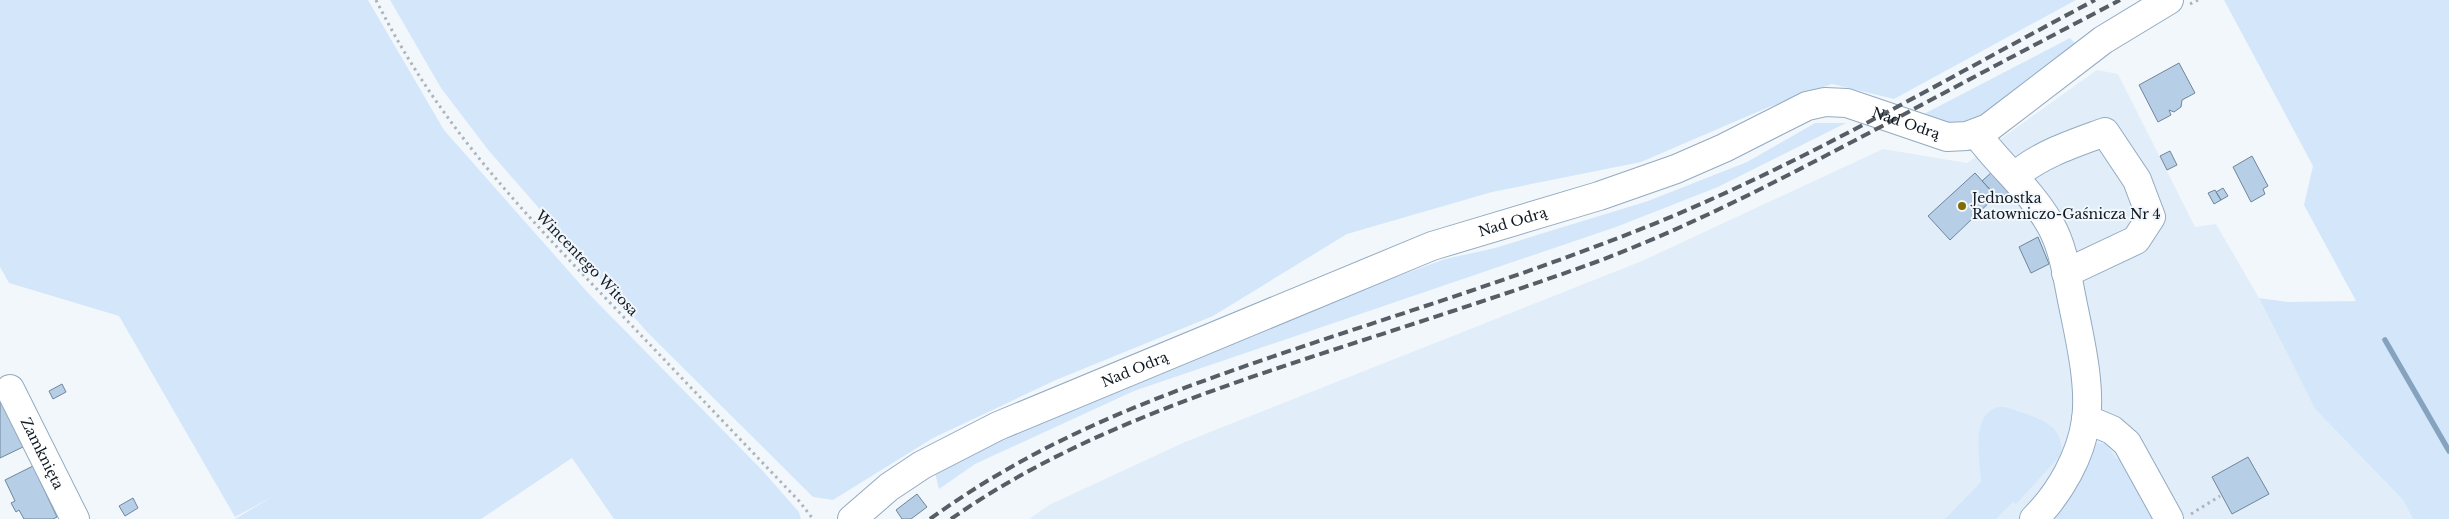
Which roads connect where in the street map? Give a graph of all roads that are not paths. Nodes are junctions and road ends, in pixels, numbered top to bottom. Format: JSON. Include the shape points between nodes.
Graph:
{"nodes":[{"id":1,"x":2177,"y":3,"type":"edge"},
{"id":2,"x":1976,"y":133,"type":"junction"},
{"id":3,"x":2016,"y":176,"type":"junction"},
{"id":4,"x":2066,"y":273,"type":"junction"},
{"id":5,"x":10,"y":389,"type":"dead end"},
{"id":6,"x":2086,"y":419,"type":"junction"},
{"id":7,"x":2177,"y":518,"type":"edge"},
{"id":8,"x":75,"y":519,"type":"edge"},
{"id":9,"x":852,"y":519,"type":"edge"},
{"id":10,"x":2034,"y":519,"type":"edge"}],
"edges":[{"from":1,"to":2,"type":"street","name":"Nad Odrą","via":[[2113,33],[2000,120]]},
{"from":2,"to":3,"type":"street","via":[[1993,155]]},
{"from":2,"to":9,"type":"street","name":"Nad Odrą","via":[[1942,136],[1841,102],[1807,106],[1676,169],[1599,196],[1432,246],[998,426],[922,465],[889,487]]},
{"from":3,"to":4,"type":"street","via":[[2051,224]]},
{"from":3,"to":4,"type":"street","via":[[2024,168],[2063,148],[2106,132],[2136,180],[2151,217],[2136,240]]},
{"from":4,"to":6,"type":"street","via":[[2084,370]]},
{"from":5,"to":8,"type":"street","name":"Zamknięta"},
{"from":6,"to":7,"type":"street","via":[[2112,430],[2127,443]]},
{"from":6,"to":10,"type":"street","via":[[2079,447],[2065,478]]}]}
